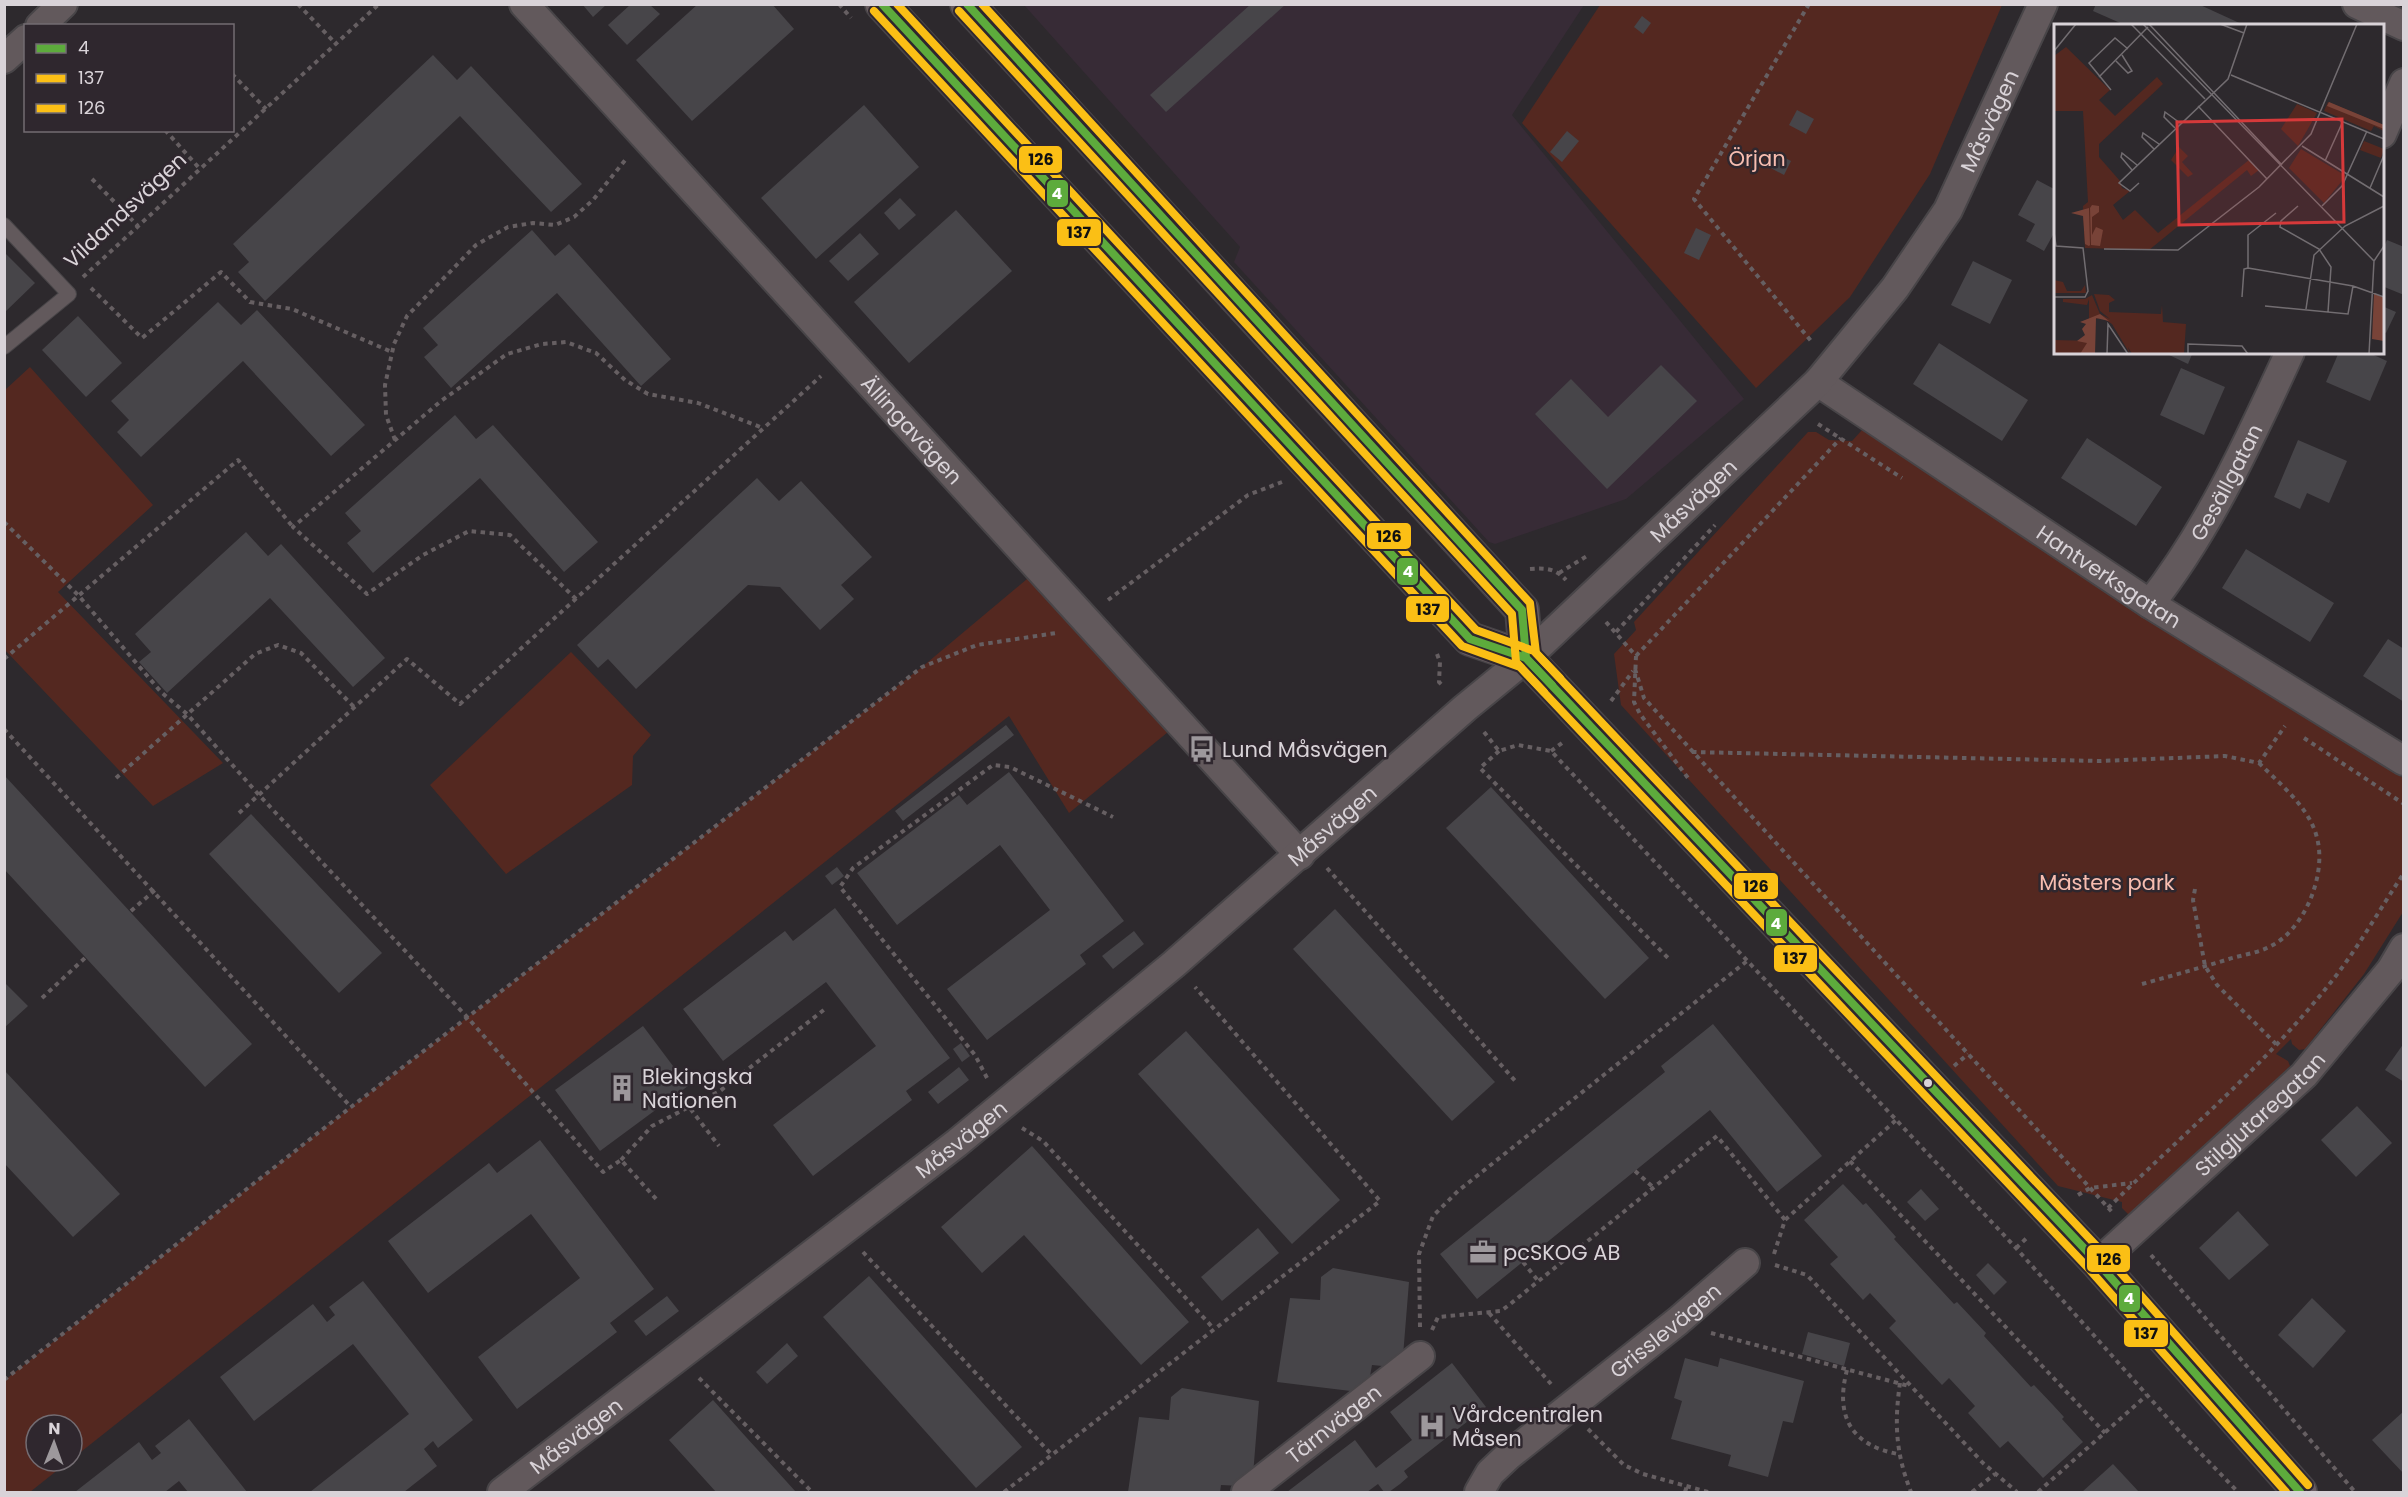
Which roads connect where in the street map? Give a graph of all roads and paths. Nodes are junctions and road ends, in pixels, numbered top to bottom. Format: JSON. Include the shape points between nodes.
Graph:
{"nodes":[{"id":1,"x":298,"y":4,"type":"edge"},
{"id":2,"x":379,"y":4,"type":"edge"},
{"id":3,"x":524,"y":4,"type":"edge"},
{"id":4,"x":882,"y":4,"type":"edge"},
{"id":5,"x":967,"y":4,"type":"edge"},
{"id":6,"x":1809,"y":4,"type":"edge"},
{"id":7,"x":2043,"y":4,"type":"edge"},
{"id":8,"x":2357,"y":4,"type":"edge"},
{"id":9,"x":2403,"y":26,"type":"edge"},
{"id":10,"x":24,"y":41,"type":"edge"},
{"id":11,"x":336,"y":44,"type":"junction"},
{"id":12,"x":4,"y":59,"type":"edge"},
{"id":13,"x":234,"y":77,"type":"edge"},
{"id":14,"x":2403,"y":83,"type":"edge"},
{"id":15,"x":266,"y":109,"type":"junction"},
{"id":16,"x":2384,"y":129,"type":"edge"},
{"id":17,"x":167,"y":132,"type":"edge"},
{"id":18,"x":641,"y":133,"type":"junction"},
{"id":19,"x":200,"y":169,"type":"junction"},
{"id":20,"x":92,"y":179,"type":"dead end"},
{"id":21,"x":4,"y":225,"type":"edge"},
{"id":22,"x":138,"y":226,"type":"junction"},
{"id":23,"x":4,"y":347,"type":"edge"},
{"id":24,"x":392,"y":352,"type":"junction"},
{"id":25,"x":2289,"y":354,"type":"edge"},
{"id":26,"x":844,"y":355,"type":"junction"},
{"id":27,"x":1825,"y":375,"type":"junction"},
{"id":28,"x":1864,"y":411,"type":"junction"},
{"id":29,"x":763,"y":428,"type":"junction"},
{"id":30,"x":395,"y":440,"type":"junction"},
{"id":31,"x":1283,"y":482,"type":"dead end"},
{"id":32,"x":4,"y":522,"type":"edge"},
{"id":33,"x":293,"y":527,"type":"junction"},
{"id":34,"x":79,"y":596,"type":"junction"},
{"id":35,"x":576,"y":599,"type":"junction"},
{"id":36,"x":2150,"y":604,"type":"junction"},
{"id":37,"x":1082,"y":617,"type":"junction"},
{"id":38,"x":1616,"y":632,"type":"dead end"},
{"id":39,"x":1436,"y":651,"type":"dead end"},
{"id":40,"x":1636,"y":656,"type":"junction"},
{"id":41,"x":1526,"y":658,"type":"junction"},
{"id":42,"x":4,"y":659,"type":"edge"},
{"id":43,"x":355,"y":707,"type":"junction"},
{"id":44,"x":1465,"y":708,"type":"junction"},
{"id":45,"x":187,"y":714,"type":"junction"},
{"id":46,"x":2285,"y":726,"type":"dead end"},
{"id":47,"x":4,"y":729,"type":"edge"},
{"id":48,"x":1499,"y":751,"type":"junction"},
{"id":49,"x":1692,"y":752,"type":"junction"},
{"id":50,"x":2403,"y":761,"type":"edge"},
{"id":51,"x":2259,"y":763,"type":"junction"},
{"id":52,"x":116,"y":778,"type":"dead end"},
{"id":53,"x":259,"y":795,"type":"junction"},
{"id":54,"x":239,"y":813,"type":"dead end"},
{"id":55,"x":1113,"y":817,"type":"dead end"},
{"id":56,"x":1304,"y":851,"type":"junction"},
{"id":57,"x":2403,"y":873,"type":"edge"},
{"id":58,"x":2195,"y":889,"type":"dead end"},
{"id":59,"x":155,"y":890,"type":"junction"},
{"id":60,"x":131,"y":912,"type":"dead end"},
{"id":61,"x":2403,"y":948,"type":"edge"},
{"id":62,"x":86,"y":957,"type":"dead end"},
{"id":63,"x":1671,"y":961,"type":"dead end"},
{"id":64,"x":1747,"y":961,"type":"junction"},
{"id":65,"x":1174,"y":964,"type":"junction"},
{"id":66,"x":2205,"y":966,"type":"junction"},
{"id":67,"x":2142,"y":984,"type":"dead end"},
{"id":68,"x":42,"y":998,"type":"dead end"},
{"id":69,"x":825,"y":1009,"type":"dead end"},
{"id":70,"x":468,"y":1018,"type":"junction"},
{"id":71,"x":2277,"y":1045,"type":"junction"},
{"id":72,"x":1968,"y":1054,"type":"junction"},
{"id":73,"x":1952,"y":1068,"type":"dead end"},
{"id":74,"x":1518,"y":1083,"type":"dead end"},
{"id":75,"x":351,"y":1107,"type":"junction"},
{"id":76,"x":689,"y":1107,"type":"junction"},
{"id":77,"x":1001,"y":1107,"type":"junction"},
{"id":78,"x":1896,"y":1120,"type":"junction"},
{"id":79,"x":719,"y":1146,"type":"dead end"},
{"id":80,"x":621,"y":1160,"type":"junction"},
{"id":81,"x":1850,"y":1161,"type":"junction"},
{"id":82,"x":1635,"y":1171,"type":"dead end"},
{"id":83,"x":1654,"y":1188,"type":"junction"},
{"id":84,"x":657,"y":1200,"type":"dead end"},
{"id":85,"x":1785,"y":1220,"type":"junction"},
{"id":86,"x":842,"y":1230,"type":"junction"},
{"id":87,"x":2132,"y":1233,"type":"junction"},
{"id":88,"x":1523,"y":1262,"type":"dead end"},
{"id":89,"x":1745,"y":1263,"type":"dead end"},
{"id":90,"x":2098,"y":1263,"type":"junction"},
{"id":91,"x":1539,"y":1282,"type":"junction"},
{"id":92,"x":1489,"y":1312,"type":"junction"},
{"id":93,"x":1214,"y":1329,"type":"junction"},
{"id":94,"x":1706,"y":1332,"type":"dead end"},
{"id":95,"x":678,"y":1356,"type":"junction"},
{"id":96,"x":1420,"y":1356,"type":"junction"},
{"id":97,"x":1847,"y":1370,"type":"junction"},
{"id":98,"x":4,"y":1380,"type":"edge"},
{"id":99,"x":1900,"y":1383,"type":"junction"},
{"id":100,"x":1912,"y":1387,"type":"junction"},
{"id":101,"x":2147,"y":1395,"type":"junction"},
{"id":102,"x":1570,"y":1407,"type":"junction"},
{"id":103,"x":2105,"y":1432,"type":"junction"},
{"id":104,"x":1898,"y":1454,"type":"junction"},
{"id":105,"x":1052,"y":1455,"type":"junction"},
{"id":106,"x":1995,"y":1474,"type":"junction"},
{"id":107,"x":1687,"y":1486,"type":"junction"},
{"id":108,"x":502,"y":1492,"type":"edge"},
{"id":109,"x":812,"y":1492,"type":"edge"},
{"id":110,"x":1004,"y":1492,"type":"edge"},
{"id":111,"x":1246,"y":1492,"type":"edge"},
{"id":112,"x":1479,"y":1492,"type":"edge"},
{"id":113,"x":1685,"y":1492,"type":"edge"},
{"id":114,"x":1708,"y":1492,"type":"edge"},
{"id":115,"x":1911,"y":1492,"type":"edge"},
{"id":116,"x":1972,"y":1492,"type":"edge"},
{"id":117,"x":2017,"y":1492,"type":"edge"},
{"id":118,"x":2038,"y":1492,"type":"edge"},
{"id":119,"x":2238,"y":1492,"type":"edge"},
{"id":120,"x":2300,"y":1492,"type":"edge"},
{"id":121,"x":2354,"y":1492,"type":"edge"}],
"edges":[{"from":1,"to":11,"type":"path"},
{"from":2,"to":11,"type":"path","name":"Vildandsvägen"},
{"from":3,"to":18,"type":"street","name":"Ällingavägen"},
{"from":4,"to":41,"type":"main road","via":[[1470,639]]},
{"from":5,"to":41,"type":"main road","via":[[1522,610]]},
{"from":6,"to":27,"type":"path","via":[[1694,199]]},
{"from":7,"to":27,"type":"street","name":"Måsvägen","via":[[1948,210],[1895,288]]},
{"from":8,"to":9,"type":"street"},
{"from":10,"to":12,"type":"street"},
{"from":11,"to":15,"type":"path","name":"Vildandsvägen"},
{"from":13,"to":15,"type":"path"},
{"from":14,"to":16,"type":"street"},
{"from":15,"to":19,"type":"path","name":"Vildandsvägen"},
{"from":17,"to":19,"type":"path"},
{"from":18,"to":24,"type":"path","via":[[620,169],[574,217],[555,225],[508,227],[476,245],[407,316]]},
{"from":18,"to":26,"type":"street","name":"Ällingavägen"},
{"from":19,"to":22,"type":"path","name":"Vildandsvägen"},
{"from":20,"to":22,"type":"path"},
{"from":21,"to":23,"type":"lane","name":"Vildandsvägen","via":[[69,294]]},
{"from":22,"to":24,"type":"path","name":"Vildandsvägen","via":[[82,279],[142,338],[221,272],[250,302],[292,309]]},
{"from":24,"to":30,"type":"path","via":[[385,385],[386,415]]},
{"from":25,"to":36,"type":"street","name":"Gesällgatan","via":[[2244,450],[2170,578]]},
{"from":26,"to":29,"type":"path"},
{"from":26,"to":37,"type":"street","name":"Ällingavägen"},
{"from":27,"to":28,"type":"street","name":"Hantverksgatan"},
{"from":27,"to":41,"type":"street","name":"Måsvägen"},
{"from":28,"to":36,"type":"street","name":"Hantverksgatan"},
{"from":28,"to":40,"type":"path"},
{"from":29,"to":30,"type":"path","via":[[698,403],[648,394],[625,380],[596,353],[566,342],[507,354]]},
{"from":29,"to":35,"type":"path"},
{"from":30,"to":33,"type":"path"},
{"from":31,"to":37,"type":"path","via":[[1248,495]]},
{"from":32,"to":34,"type":"path"},
{"from":33,"to":34,"type":"path","via":[[238,460]]},
{"from":33,"to":35,"type":"path","via":[[367,594],[423,555],[469,531],[510,535]]},
{"from":34,"to":42,"type":"path"},
{"from":34,"to":45,"type":"path","via":[[160,692]]},
{"from":35,"to":43,"type":"path","via":[[460,704],[407,659]]},
{"from":36,"to":50,"type":"street","name":"Hantverksgatan"},
{"from":37,"to":56,"type":"street","name":"Ällingavägen"},
{"from":37,"to":70,"type":"path","via":[[1056,633],[976,645],[922,667]]},
{"from":38,"to":40,"type":"path"},
{"from":39,"to":44,"type":"path","via":[[1439,682]]},
{"from":40,"to":49,"type":"path","via":[[1635,669],[1644,698]]},
{"from":41,"to":44,"type":"street","name":"Måsvägen"},
{"from":41,"to":90,"type":"main road"},
{"from":43,"to":45,"type":"path","via":[[301,653],[278,645],[255,654]]},
{"from":43,"to":53,"type":"path"},
{"from":44,"to":48,"type":"path"},
{"from":44,"to":56,"type":"street","name":"Måsvägen"},
{"from":45,"to":52,"type":"path"},
{"from":45,"to":53,"type":"path"},
{"from":46,"to":51,"type":"path"},
{"from":47,"to":59,"type":"path"},
{"from":48,"to":63,"type":"path","via":[[1480,768]]},
{"from":48,"to":64,"type":"path","via":[[1518,746],[1551,751]]},
{"from":49,"to":51,"type":"path","via":[[2100,762],[2226,756]]},
{"from":49,"to":72,"type":"path"},
{"from":51,"to":66,"type":"path","via":[[2288,791],[2318,838],[2318,867],[2311,902],[2300,921],[2270,947]]},
{"from":53,"to":54,"type":"path"},
{"from":53,"to":70,"type":"path"},
{"from":55,"to":77,"type":"path","via":[[1010,767],[993,765],[853,868],[840,887],[975,1055]]},
{"from":56,"to":65,"type":"street","name":"Måsvägen"},
{"from":56,"to":74,"type":"path"},
{"from":57,"to":71,"type":"path","via":[[2329,985]]},
{"from":58,"to":66,"type":"path","via":[[2193,900]]},
{"from":59,"to":60,"type":"path"},
{"from":59,"to":75,"type":"path"},
{"from":61,"to":87,"type":"street","name":"Stilgjutaregatan","via":[[2391,970],[2304,1075]]},
{"from":62,"to":68,"type":"path"},
{"from":64,"to":78,"type":"path"},
{"from":64,"to":96,"type":"path","via":[[1458,1191],[1433,1216],[1419,1254]]},
{"from":65,"to":77,"type":"street","name":"Måsvägen"},
{"from":65,"to":93,"type":"path","via":[[1380,1201]]},
{"from":66,"to":67,"type":"path"},
{"from":66,"to":71,"type":"path","via":[[2217,985]]},
{"from":69,"to":76,"type":"path","via":[[720,1091]]},
{"from":70,"to":75,"type":"path"},
{"from":70,"to":80,"type":"path","via":[[603,1172]]},
{"from":71,"to":72,"type":"path","via":[[2108,1208]]},
{"from":72,"to":73,"type":"path"},
{"from":75,"to":98,"type":"path"},
{"from":76,"to":79,"type":"path"},
{"from":76,"to":80,"type":"path","via":[[652,1126]]},
{"from":77,"to":86,"type":"street","name":"Måsvägen"},
{"from":77,"to":93,"type":"path","via":[[1043,1141]]},
{"from":78,"to":81,"type":"path"},
{"from":78,"to":101,"type":"path"},
{"from":80,"to":84,"type":"path"},
{"from":81,"to":85,"type":"path"},
{"from":81,"to":103,"type":"path"},
{"from":82,"to":83,"type":"path"},
{"from":83,"to":85,"type":"path","via":[[1717,1136]]},
{"from":83,"to":91,"type":"path"},
{"from":85,"to":100,"type":"path","via":[[1771,1264],[1807,1275]]},
{"from":86,"to":95,"type":"street","name":"Måsvägen"},
{"from":86,"to":105,"type":"path"},
{"from":87,"to":90,"type":"street","name":"Stilgjutaregatan"},
{"from":87,"to":121,"type":"path"},
{"from":88,"to":91,"type":"path"},
{"from":89,"to":102,"type":"street","name":"Grisslevägen"},
{"from":90,"to":120,"type":"main road"},
{"from":91,"to":92,"type":"path","via":[[1500,1311]]},
{"from":92,"to":96,"type":"path","via":[[1438,1317]]},
{"from":92,"to":102,"type":"path"},
{"from":93,"to":105,"type":"path"},
{"from":94,"to":97,"type":"path"},
{"from":95,"to":108,"type":"street","name":"Måsvägen"},
{"from":95,"to":109,"type":"path"},
{"from":96,"to":111,"type":"street","name":"Tärnvägen"},
{"from":97,"to":99,"type":"path"},
{"from":97,"to":104,"type":"path","via":[[1843,1402],[1850,1425],[1869,1445]]},
{"from":99,"to":100,"type":"path"},
{"from":99,"to":104,"type":"path","via":[[1895,1418]]},
{"from":100,"to":106,"type":"path"},
{"from":101,"to":103,"type":"path"},
{"from":101,"to":119,"type":"path"},
{"from":102,"to":107,"type":"path","via":[[1601,1445],[1624,1465]]},
{"from":102,"to":112,"type":"street","name":"Grisslevägen","via":[[1508,1456],[1490,1473]]},
{"from":103,"to":118,"type":"path"},
{"from":104,"to":115,"type":"path"},
{"from":105,"to":110,"type":"path"},
{"from":106,"to":116,"type":"path"},
{"from":106,"to":117,"type":"path"},
{"from":107,"to":113,"type":"path"},
{"from":107,"to":114,"type":"path"}]}
